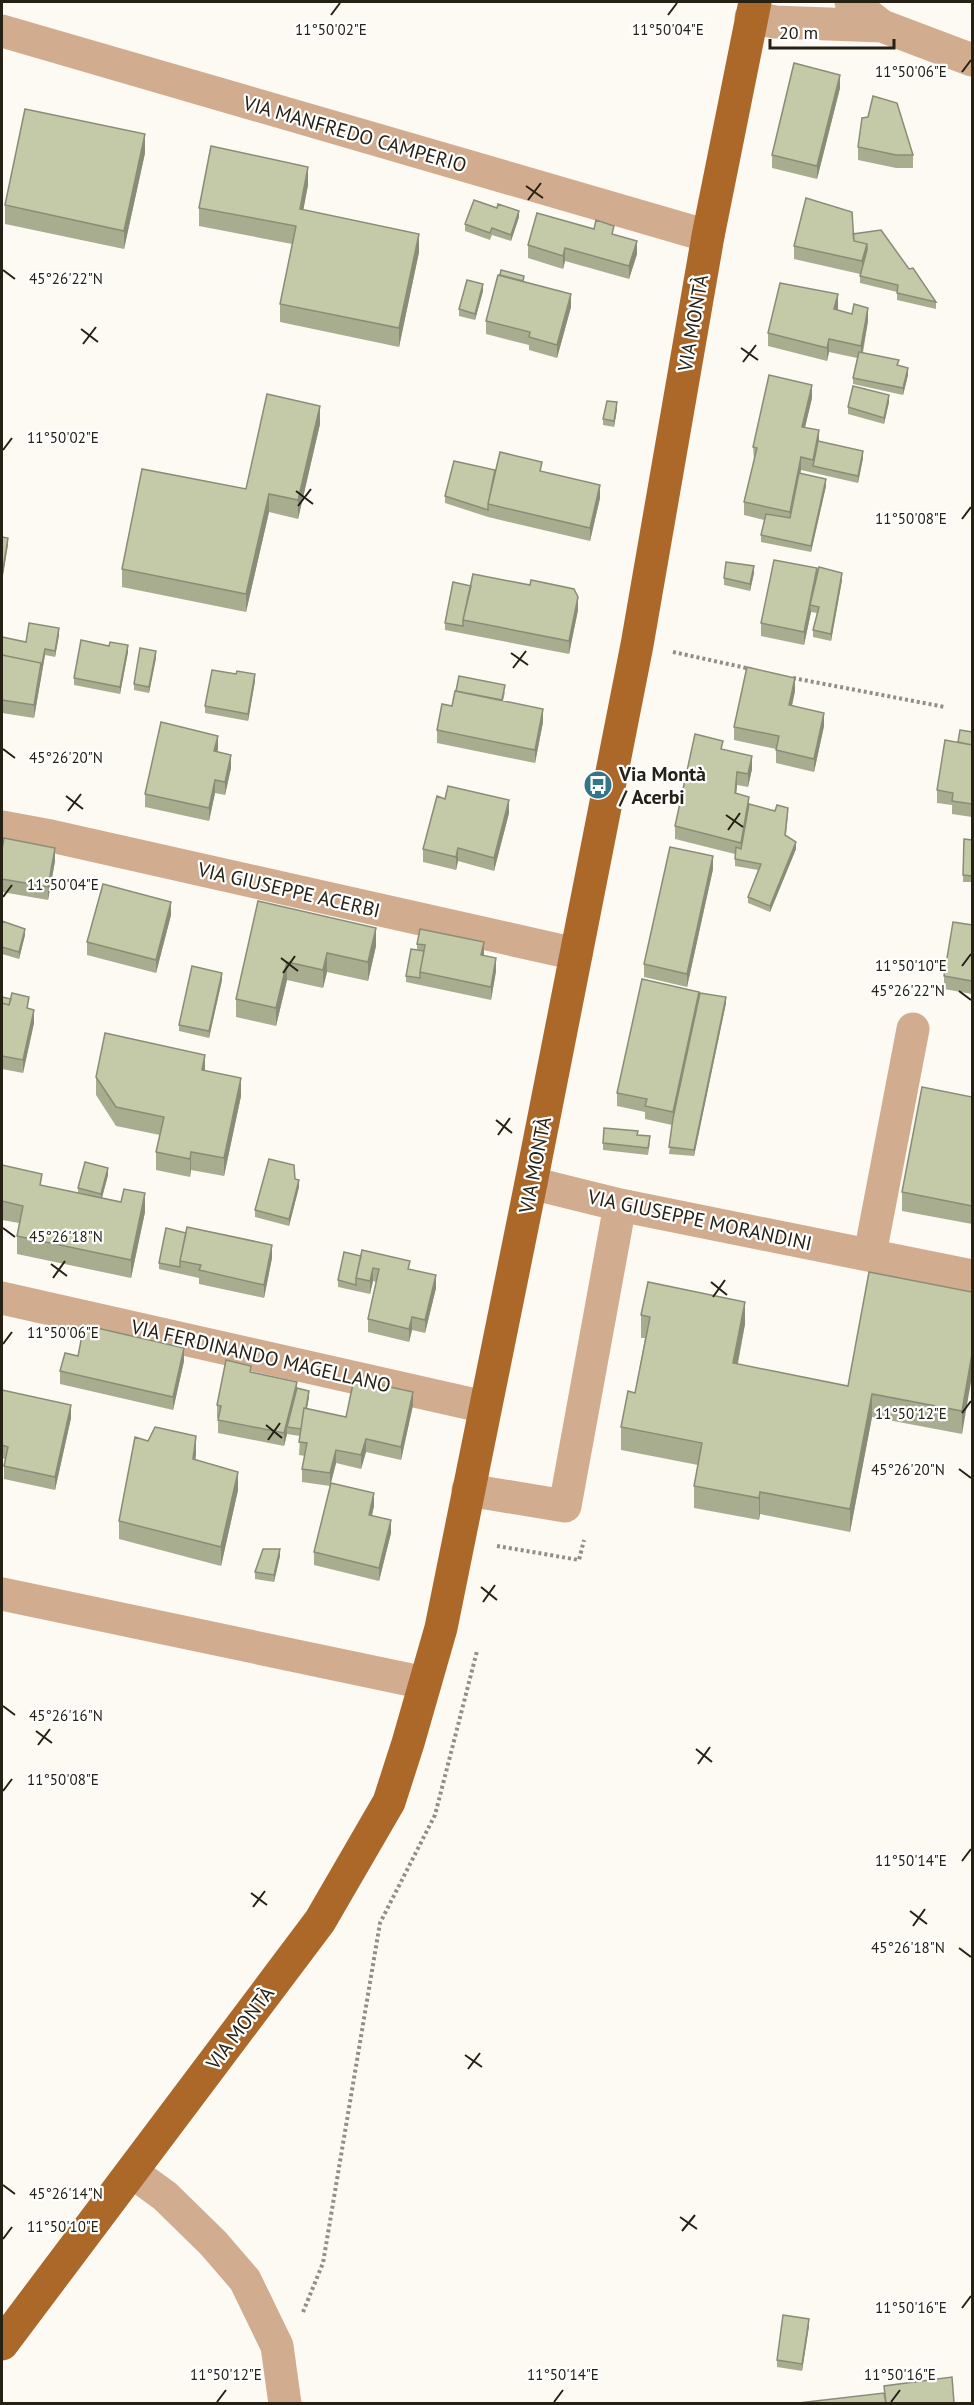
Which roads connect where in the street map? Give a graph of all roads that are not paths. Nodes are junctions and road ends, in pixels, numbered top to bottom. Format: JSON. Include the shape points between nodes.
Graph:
{"nodes":[{"id":1,"x":851,"y":2,"type":"edge"},
{"id":2,"x":753,"y":9,"type":"edge"},
{"id":3,"x":882,"y":26,"type":"junction"},
{"id":4,"x":2,"y":31,"type":"edge"},
{"id":5,"x":972,"y":60,"type":"edge"},
{"id":6,"x":708,"y":236,"type":"junction"},
{"id":7,"x":2,"y":827,"type":"edge"},
{"id":8,"x":576,"y":954,"type":"junction"},
{"id":9,"x":913,"y":1029,"type":"dead end"},
{"id":10,"x":531,"y":1183,"type":"junction"},
{"id":11,"x":620,"y":1205,"type":"junction"},
{"id":12,"x":870,"y":1254,"type":"junction"},
{"id":13,"x":972,"y":1276,"type":"edge"},
{"id":14,"x":2,"y":1299,"type":"edge"},
{"id":15,"x":485,"y":1407,"type":"junction"},
{"id":16,"x":468,"y":1490,"type":"junction"},
{"id":17,"x":2,"y":1594,"type":"edge"},
{"id":18,"x":425,"y":1683,"type":"junction"},
{"id":19,"x":132,"y":2172,"type":"junction"},
{"id":20,"x":2,"y":2344,"type":"edge"},
{"id":21,"x":285,"y":2403,"type":"edge"}],
"edges":[{"from":1,"to":3,"type":"street"},
{"from":2,"to":3,"type":"street","via":[[775,22]]},
{"from":2,"to":6,"type":"main road","name":"VIA MONTÀ"},
{"from":3,"to":5,"type":"street"},
{"from":4,"to":6,"type":"street","name":"VIA MANFREDO CAMPERIO"},
{"from":6,"to":8,"type":"main road","name":"VIA MONTÀ","via":[[637,645]]},
{"from":7,"to":8,"type":"street","name":"VIA GIUSEPPE ACERBI"},
{"from":8,"to":10,"type":"main road","name":"VIA MONTÀ"},
{"from":9,"to":12,"type":"street"},
{"from":10,"to":11,"type":"street","name":"VIA GIUSEPPE MORANDINI"},
{"from":10,"to":15,"type":"main road","name":"VIA MONTÀ"},
{"from":11,"to":12,"type":"street","name":"VIA GIUSEPPE MORANDINI"},
{"from":11,"to":16,"type":"street","via":[[565,1506]]},
{"from":12,"to":13,"type":"street","name":"VIA GIUSEPPE MORANDINI"},
{"from":14,"to":15,"type":"street","name":"VIA FERDINANDO MAGELLANO"},
{"from":15,"to":16,"type":"main road","name":"VIA MONTÀ"},
{"from":16,"to":18,"type":"main road","name":"VIA MONTÀ","via":[[441,1628]]},
{"from":17,"to":18,"type":"street"},
{"from":18,"to":19,"type":"main road","name":"VIA MONTÀ","via":[[389,1802],[320,1921]]},
{"from":19,"to":20,"type":"main road","name":"VIA MONTÀ"},
{"from":19,"to":21,"type":"street","via":[[165,2196],[245,2280],[277,2346]]}]}
